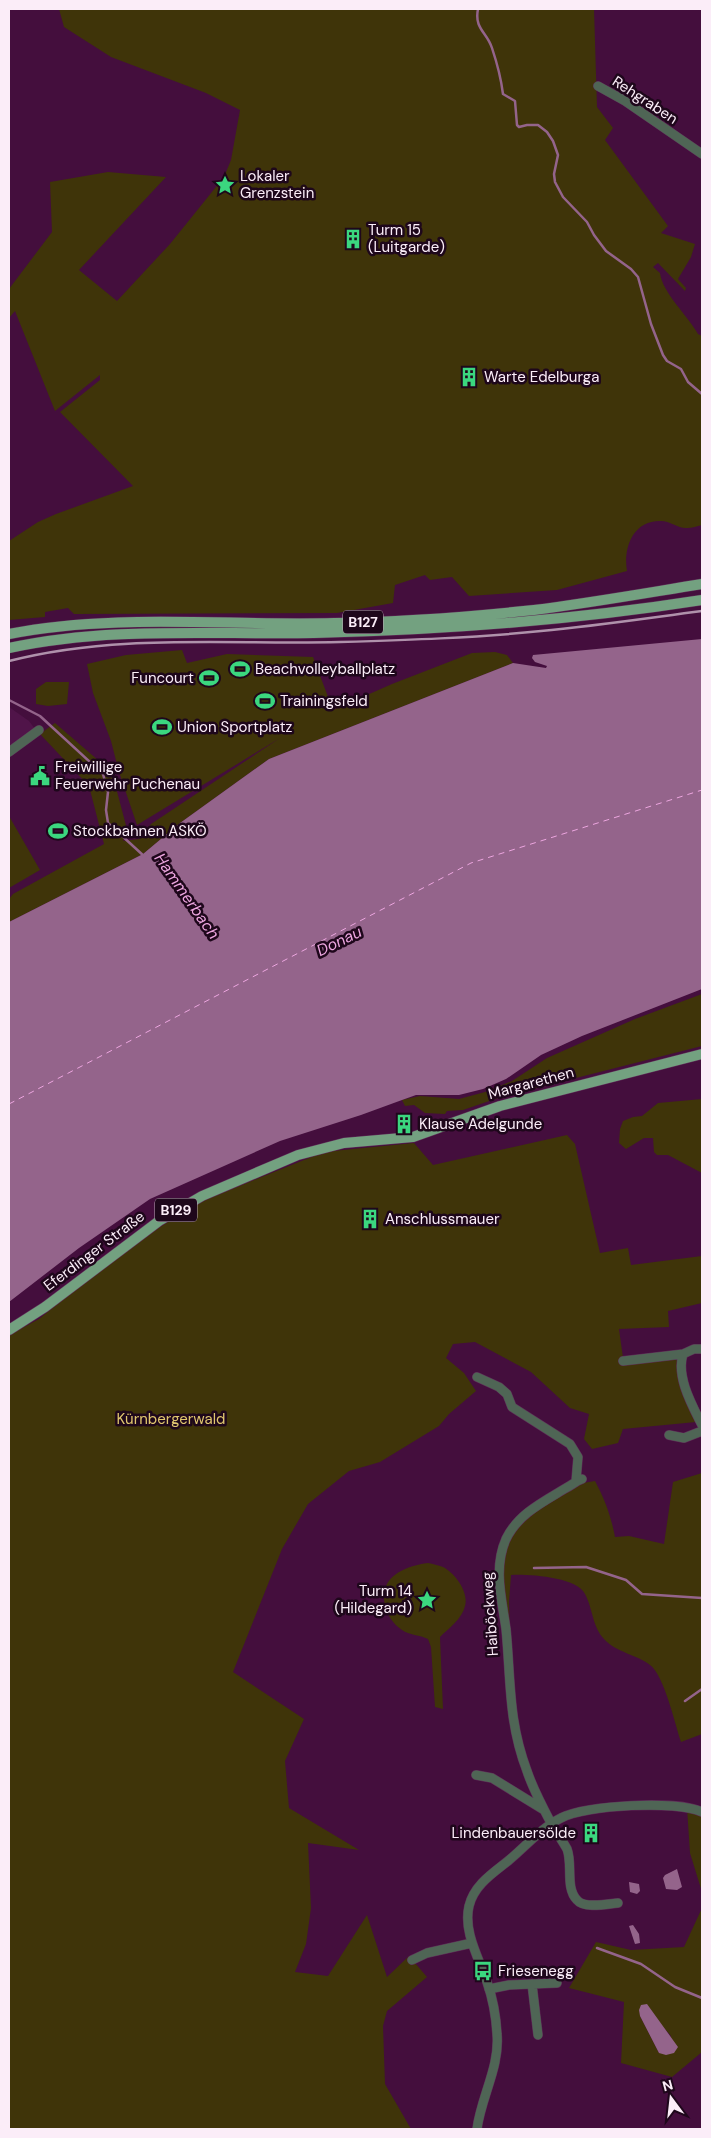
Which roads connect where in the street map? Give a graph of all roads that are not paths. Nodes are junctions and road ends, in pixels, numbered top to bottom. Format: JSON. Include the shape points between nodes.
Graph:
{"nodes":[{"id":1,"x":598,"y":86,"type":"dead end"},
{"id":2,"x":702,"y":154,"type":"edge"},
{"id":3,"x":702,"y":584,"type":"edge"},
{"id":4,"x":702,"y":600,"type":"edge"},
{"id":5,"x":9,"y":634,"type":"edge"},
{"id":6,"x":9,"y":648,"type":"edge"},
{"id":7,"x":39,"y":730,"type":"dead end"},
{"id":8,"x":9,"y":752,"type":"edge"},
{"id":9,"x":702,"y":1054,"type":"edge"},
{"id":10,"x":369,"y":1141,"type":"joint"},
{"id":11,"x":9,"y":1330,"type":"edge"},
{"id":12,"x":702,"y":1349,"type":"edge"},
{"id":13,"x":683,"y":1354,"type":"junction"},
{"id":14,"x":623,"y":1361,"type":"dead end"},
{"id":15,"x":477,"y":1377,"type":"dead end"},
{"id":16,"x":702,"y":1425,"type":"edge"},
{"id":17,"x":702,"y":1431,"type":"edge"},
{"id":18,"x":669,"y":1436,"type":"dead end"},
{"id":19,"x":476,"y":1775,"type":"dead end"},
{"id":20,"x":545,"y":1810,"type":"junction"},
{"id":21,"x":702,"y":1812,"type":"edge"},
{"id":22,"x":552,"y":1824,"type":"junction"},
{"id":23,"x":618,"y":1903,"type":"dead end"},
{"id":24,"x":472,"y":1943,"type":"junction"},
{"id":25,"x":412,"y":1960,"type":"dead end"},
{"id":26,"x":556,"y":1983,"type":"dead end"},
{"id":27,"x":532,"y":1984,"type":"junction"},
{"id":28,"x":489,"y":1989,"type":"junction"},
{"id":29,"x":538,"y":2036,"type":"dead end"},
{"id":30,"x":478,"y":2129,"type":"edge"}],
"edges":[{"from":1,"to":2,"type":"street","name":"Rehgraben"},
{"from":3,"to":5,"type":"main road","number":"B127","via":[[535,610],[437,619],[283,624],[98,623]]},
{"from":4,"to":6,"type":"main road","number":"B127","via":[[458,626],[311,633],[130,633],[74,637]]},
{"from":7,"to":8,"type":"street"},
{"from":9,"to":10,"type":"main road","name":"Margarethen","number":"B129","via":[[500,1106],[413,1137]]},
{"from":10,"to":11,"type":"main road","name":"Eferdinger Straße","number":"B129","via":[[314,1150],[202,1196],[159,1221],[45,1307]]},
{"from":12,"to":13,"type":"street"},
{"from":13,"to":14,"type":"street"},
{"from":13,"to":16,"type":"street","via":[[683,1378]]},
{"from":15,"to":20,"type":"street","name":"Haiböckweg","via":[[499,1387],[507,1394],[512,1407],[570,1444],[578,1457],[579,1480],[519,1520],[506,1540],[499,1567],[510,1707],[516,1740]]},
{"from":17,"to":18,"type":"street","via":[[689,1437]]},
{"from":19,"to":20,"type":"street","via":[[492,1778]]},
{"from":20,"to":22,"type":"street","name":"Haiböckweg"},
{"from":21,"to":22,"type":"street","via":[[672,1806],[597,1809],[571,1814]]},
{"from":22,"to":23,"type":"street","name":"Haiböckweg","via":[[569,1856],[571,1887],[577,1901],[586,1904]]},
{"from":22,"to":24,"type":"street","via":[[478,1887],[469,1909],[468,1927]]},
{"from":24,"to":25,"type":"street","via":[[427,1953]]},
{"from":24,"to":28,"type":"street"},
{"from":26,"to":27,"type":"street"},
{"from":27,"to":28,"type":"street"},
{"from":27,"to":29,"type":"street"},
{"from":28,"to":30,"type":"street","via":[[498,2037],[496,2059]]}]}
